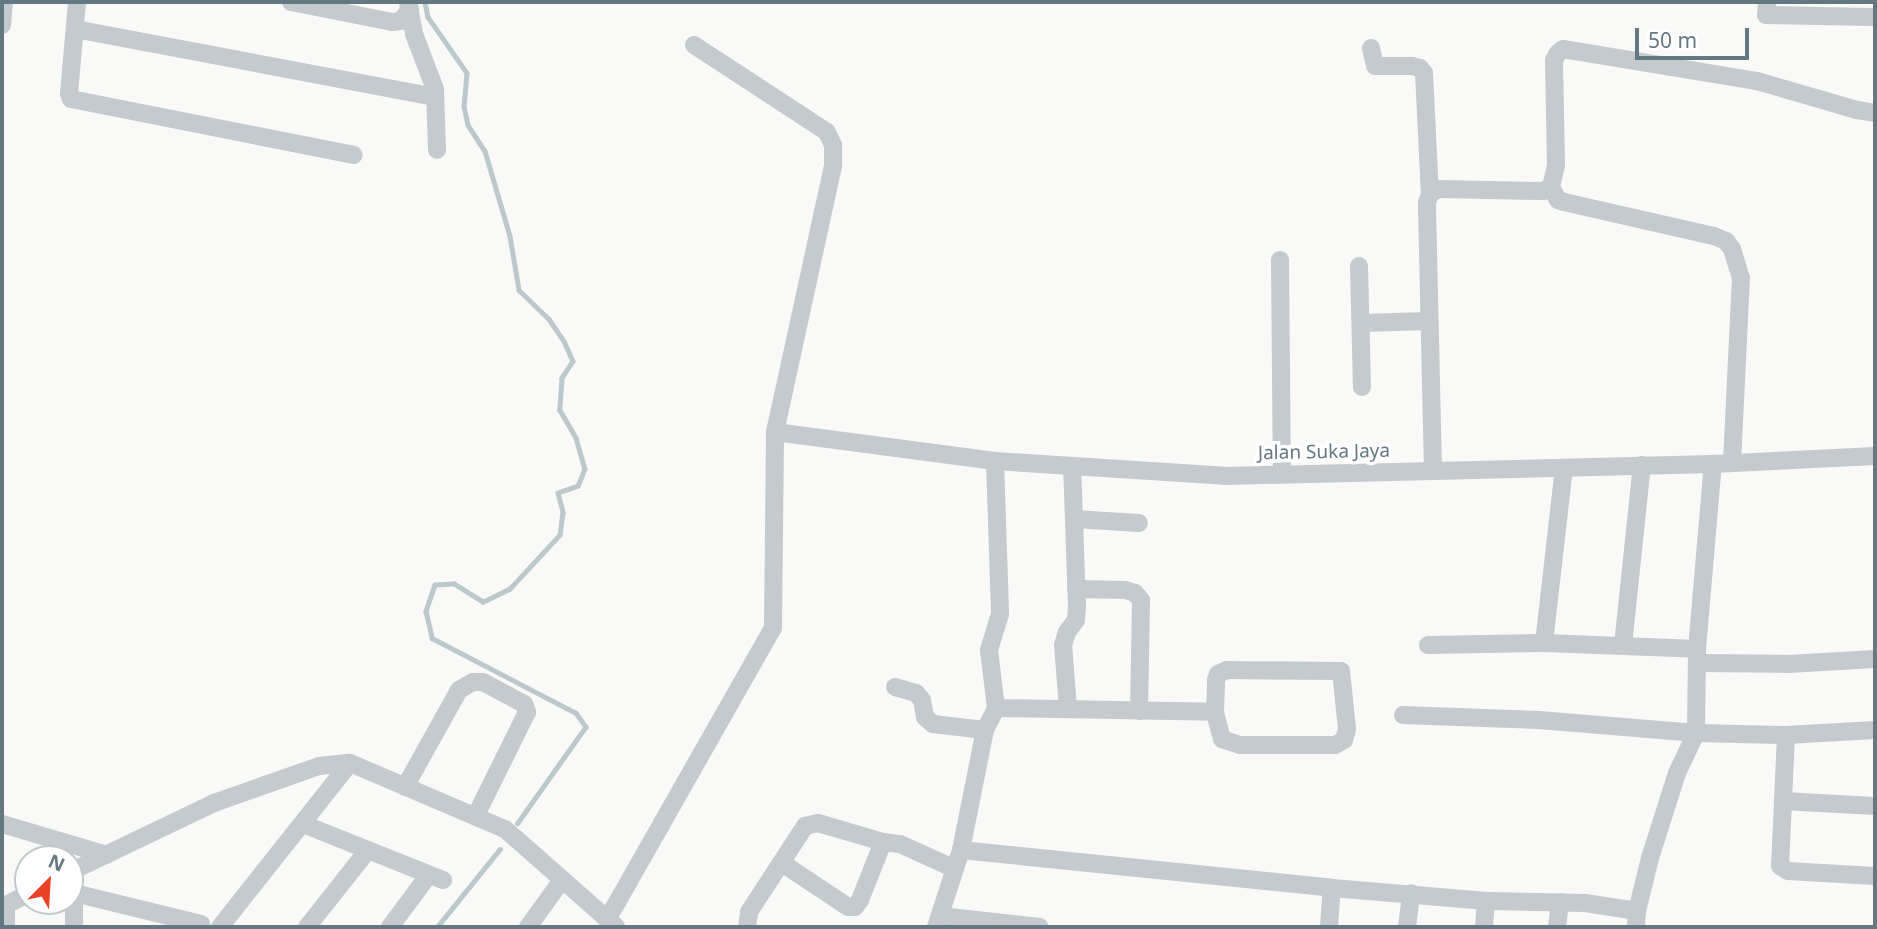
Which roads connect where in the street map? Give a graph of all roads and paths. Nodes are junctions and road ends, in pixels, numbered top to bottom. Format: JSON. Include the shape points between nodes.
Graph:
{"nodes":[{"id":1,"x":4,"y":2,"type":"edge"},
{"id":2,"x":77,"y":2,"type":"edge"},
{"id":3,"x":291,"y":2,"type":"edge"},
{"id":4,"x":1767,"y":2,"type":"edge"},
{"id":5,"x":409,"y":5,"type":"edge"},
{"id":6,"x":1835,"y":9,"type":"edge"},
{"id":7,"x":1875,"y":17,"type":"edge"},
{"id":8,"x":2,"y":24,"type":"edge"},
{"id":9,"x":75,"y":29,"type":"junction"},
{"id":10,"x":694,"y":45,"type":"dead end"},
{"id":11,"x":1371,"y":48,"type":"dead end"},
{"id":12,"x":435,"y":97,"type":"junction"},
{"id":13,"x":1875,"y":113,"type":"edge"},
{"id":14,"x":437,"y":150,"type":"dead end"},
{"id":15,"x":355,"y":155,"type":"dead end"},
{"id":16,"x":1551,"y":187,"type":"junction"},
{"id":17,"x":1430,"y":194,"type":"junction"},
{"id":18,"x":1280,"y":260,"type":"dead end"},
{"id":19,"x":1359,"y":266,"type":"dead end"},
{"id":20,"x":1429,"y":321,"type":"junction"},
{"id":21,"x":1361,"y":323,"type":"junction"},
{"id":22,"x":1362,"y":387,"type":"dead end"},
{"id":23,"x":775,"y":432,"type":"junction"},
{"id":24,"x":1875,"y":456,"type":"edge"},
{"id":25,"x":995,"y":461,"type":"junction"},
{"id":26,"x":1732,"y":463,"type":"junction"},
{"id":27,"x":1713,"y":464,"type":"junction"},
{"id":28,"x":1642,"y":465,"type":"junction"},
{"id":29,"x":1072,"y":466,"type":"junction"},
{"id":30,"x":1564,"y":468,"type":"junction"},
{"id":31,"x":1433,"y":471,"type":"junction"},
{"id":32,"x":1282,"y":474,"type":"junction"},
{"id":33,"x":1074,"y":519,"type":"junction"},
{"id":34,"x":1139,"y":523,"type":"dead end"},
{"id":35,"x":1076,"y":589,"type":"junction"},
{"id":36,"x":1544,"y":643,"type":"junction"},
{"id":37,"x":1428,"y":645,"type":"dead end"},
{"id":38,"x":1623,"y":645,"type":"junction"},
{"id":39,"x":1697,"y":656,"type":"junction"},
{"id":40,"x":1875,"y":659,"type":"edge"},
{"id":41,"x":895,"y":687,"type":"dead end"},
{"id":42,"x":996,"y":708,"type":"junction"},
{"id":43,"x":1068,"y":708,"type":"junction"},
{"id":44,"x":1139,"y":711,"type":"junction"},
{"id":45,"x":1215,"y":712,"type":"junction"},
{"id":46,"x":1403,"y":715,"type":"dead end"},
{"id":47,"x":985,"y":730,"type":"junction"},
{"id":48,"x":1875,"y":730,"type":"edge"},
{"id":49,"x":1696,"y":733,"type":"junction"},
{"id":50,"x":1786,"y":735,"type":"junction"},
{"id":51,"x":350,"y":763,"type":"junction"},
{"id":52,"x":405,"y":787,"type":"junction"},
{"id":53,"x":1783,"y":801,"type":"junction"},
{"id":54,"x":1875,"y":806,"type":"edge"},
{"id":55,"x":476,"y":815,"type":"junction"},
{"id":56,"x":2,"y":824,"type":"edge"},
{"id":57,"x":303,"y":824,"type":"junction"},
{"id":58,"x":883,"y":842,"type":"junction"},
{"id":59,"x":368,"y":850,"type":"junction"},
{"id":60,"x":961,"y":850,"type":"junction"},
{"id":61,"x":107,"y":855,"type":"junction"},
{"id":62,"x":782,"y":863,"type":"junction"},
{"id":63,"x":84,"y":866,"type":"edge"},
{"id":64,"x":955,"y":869,"type":"junction"},
{"id":65,"x":1875,"y":876,"type":"edge"},
{"id":66,"x":562,"y":880,"type":"junction"},
{"id":67,"x":1332,"y":888,"type":"junction"},
{"id":68,"x":1411,"y":894,"type":"junction"},
{"id":69,"x":84,"y":895,"type":"edge"},
{"id":70,"x":1486,"y":901,"type":"junction"},
{"id":71,"x":1560,"y":902,"type":"junction"},
{"id":72,"x":4,"y":906,"type":"edge"},
{"id":73,"x":1637,"y":919,"type":"edge"},
{"id":74,"x":938,"y":922,"type":"edge"},
{"id":75,"x":201,"y":924,"type":"dead end"},
{"id":76,"x":611,"y":924,"type":"edge"},
{"id":77,"x":1004,"y":925,"type":"edge"},
{"id":78,"x":6,"y":927,"type":"edge"},
{"id":79,"x":219,"y":927,"type":"edge"},
{"id":80,"x":307,"y":927,"type":"edge"},
{"id":81,"x":390,"y":927,"type":"edge"},
{"id":82,"x":528,"y":927,"type":"edge"},
{"id":83,"x":747,"y":927,"type":"edge"},
{"id":84,"x":1039,"y":927,"type":"edge"},
{"id":85,"x":1329,"y":927,"type":"edge"},
{"id":86,"x":1407,"y":927,"type":"edge"},
{"id":87,"x":1483,"y":927,"type":"edge"},
{"id":88,"x":1557,"y":927,"type":"edge"}],
"edges":[{"from":1,"to":8,"type":"street"},
{"from":2,"to":9,"type":"street"},
{"from":3,"to":5,"type":"street","via":[[392,22],[401,21]]},
{"from":4,"to":6,"type":"street","via":[[1766,15]]},
{"from":5,"to":12,"type":"street"},
{"from":6,"to":7,"type":"street"},
{"from":9,"to":12,"type":"street"},
{"from":9,"to":15,"type":"street","via":[[71,99]]},
{"from":10,"to":23,"type":"street","via":[[827,132],[833,145],[833,166]]},
{"from":11,"to":17,"type":"street","via":[[1375,66],[1412,66],[1424,73]]},
{"from":12,"to":14,"type":"street"},
{"from":13,"to":16,"type":"street","via":[[1757,81],[1563,49],[1554,60],[1556,165]]},
{"from":16,"to":17,"type":"street","via":[[1543,191],[1438,189]]},
{"from":16,"to":26,"type":"street","via":[[1558,200],[1714,236],[1732,249],[1741,278]]},
{"from":17,"to":20,"type":"street"},
{"from":18,"to":32,"type":"street"},
{"from":19,"to":21,"type":"street"},
{"from":20,"to":21,"type":"street"},
{"from":20,"to":31,"type":"street"},
{"from":21,"to":22,"type":"street"},
{"from":23,"to":25,"type":"street","name":"Jalan Suka Jaya"},
{"from":23,"to":76,"type":"street","via":[[773,628]]},
{"from":24,"to":26,"type":"street","name":"Jalan Suka Jaya"},
{"from":25,"to":29,"type":"street","name":"Jalan Suka Jaya"},
{"from":25,"to":42,"type":"street","via":[[1000,614],[989,650]]},
{"from":26,"to":27,"type":"street","name":"Jalan Suka Jaya"},
{"from":27,"to":28,"type":"street","name":"Jalan Suka Jaya"},
{"from":27,"to":39,"type":"street"},
{"from":28,"to":30,"type":"street","name":"Jalan Suka Jaya"},
{"from":28,"to":38,"type":"street"},
{"from":29,"to":32,"type":"street","name":"Jalan Suka Jaya"},
{"from":29,"to":33,"type":"street"},
{"from":30,"to":31,"type":"street","name":"Jalan Suka Jaya"},
{"from":30,"to":36,"type":"street"},
{"from":31,"to":32,"type":"street","name":"Jalan Suka Jaya"},
{"from":33,"to":34,"type":"street"},
{"from":33,"to":35,"type":"street"},
{"from":35,"to":43,"type":"street","via":[[1076,620],[1063,645]]},
{"from":35,"to":44,"type":"street","via":[[1125,590],[1141,600]]},
{"from":36,"to":37,"type":"street"},
{"from":36,"to":38,"type":"street"},
{"from":38,"to":39,"type":"street"},
{"from":39,"to":40,"type":"street","via":[[1788,664]]},
{"from":39,"to":49,"type":"street"},
{"from":41,"to":47,"type":"street","via":[[916,694],[925,717],[933,724]]},
{"from":42,"to":43,"type":"street"},
{"from":42,"to":47,"type":"street"},
{"from":43,"to":44,"type":"street"},
{"from":44,"to":45,"type":"street"},
{"from":45,"to":45,"type":"street","via":[[1216,680],[1227,670],[1341,671],[1347,729],[1344,740],[1335,745],[1240,745],[1222,739]]},
{"from":46,"to":49,"type":"street"},
{"from":47,"to":60,"type":"street"},
{"from":48,"to":50,"type":"street"},
{"from":49,"to":50,"type":"street"},
{"from":49,"to":73,"type":"street","via":[[1677,773],[1650,858]]},
{"from":50,"to":53,"type":"street"},
{"from":51,"to":52,"type":"street"},
{"from":51,"to":57,"type":"street"},
{"from":51,"to":61,"type":"street","via":[[319,765],[226,799]]},
{"from":52,"to":55,"type":"street"},
{"from":52,"to":55,"type":"street","via":[[459,690],[483,681],[524,704],[527,712]]},
{"from":53,"to":54,"type":"street"},
{"from":53,"to":65,"type":"street","via":[[1780,866],[1788,871]]},
{"from":55,"to":66,"type":"street","via":[[512,834]]},
{"from":56,"to":61,"type":"street"},
{"from":57,"to":59,"type":"street"},
{"from":57,"to":79,"type":"street"},
{"from":58,"to":62,"type":"street","via":[[810,823]]},
{"from":58,"to":62,"type":"street","via":[[855,907],[842,905]]},
{"from":58,"to":64,"type":"street","via":[[900,844]]},
{"from":59,"to":80,"type":"street"},
{"from":59,"to":81,"type":"street","via":[[436,878]]},
{"from":60,"to":64,"type":"street"},
{"from":60,"to":67,"type":"street"},
{"from":61,"to":63,"type":"street"},
{"from":62,"to":83,"type":"street","via":[[748,912]]},
{"from":64,"to":74,"type":"street"},
{"from":66,"to":76,"type":"street"},
{"from":66,"to":82,"type":"street"},
{"from":67,"to":68,"type":"street"},
{"from":67,"to":85,"type":"street"},
{"from":68,"to":70,"type":"street"},
{"from":68,"to":86,"type":"street"},
{"from":69,"to":75,"type":"street"},
{"from":70,"to":71,"type":"street"},
{"from":70,"to":87,"type":"street"},
{"from":71,"to":73,"type":"street"},
{"from":71,"to":88,"type":"street"},
{"from":72,"to":78,"type":"street"},
{"from":74,"to":77,"type":"street"},
{"from":77,"to":84,"type":"street"}]}
